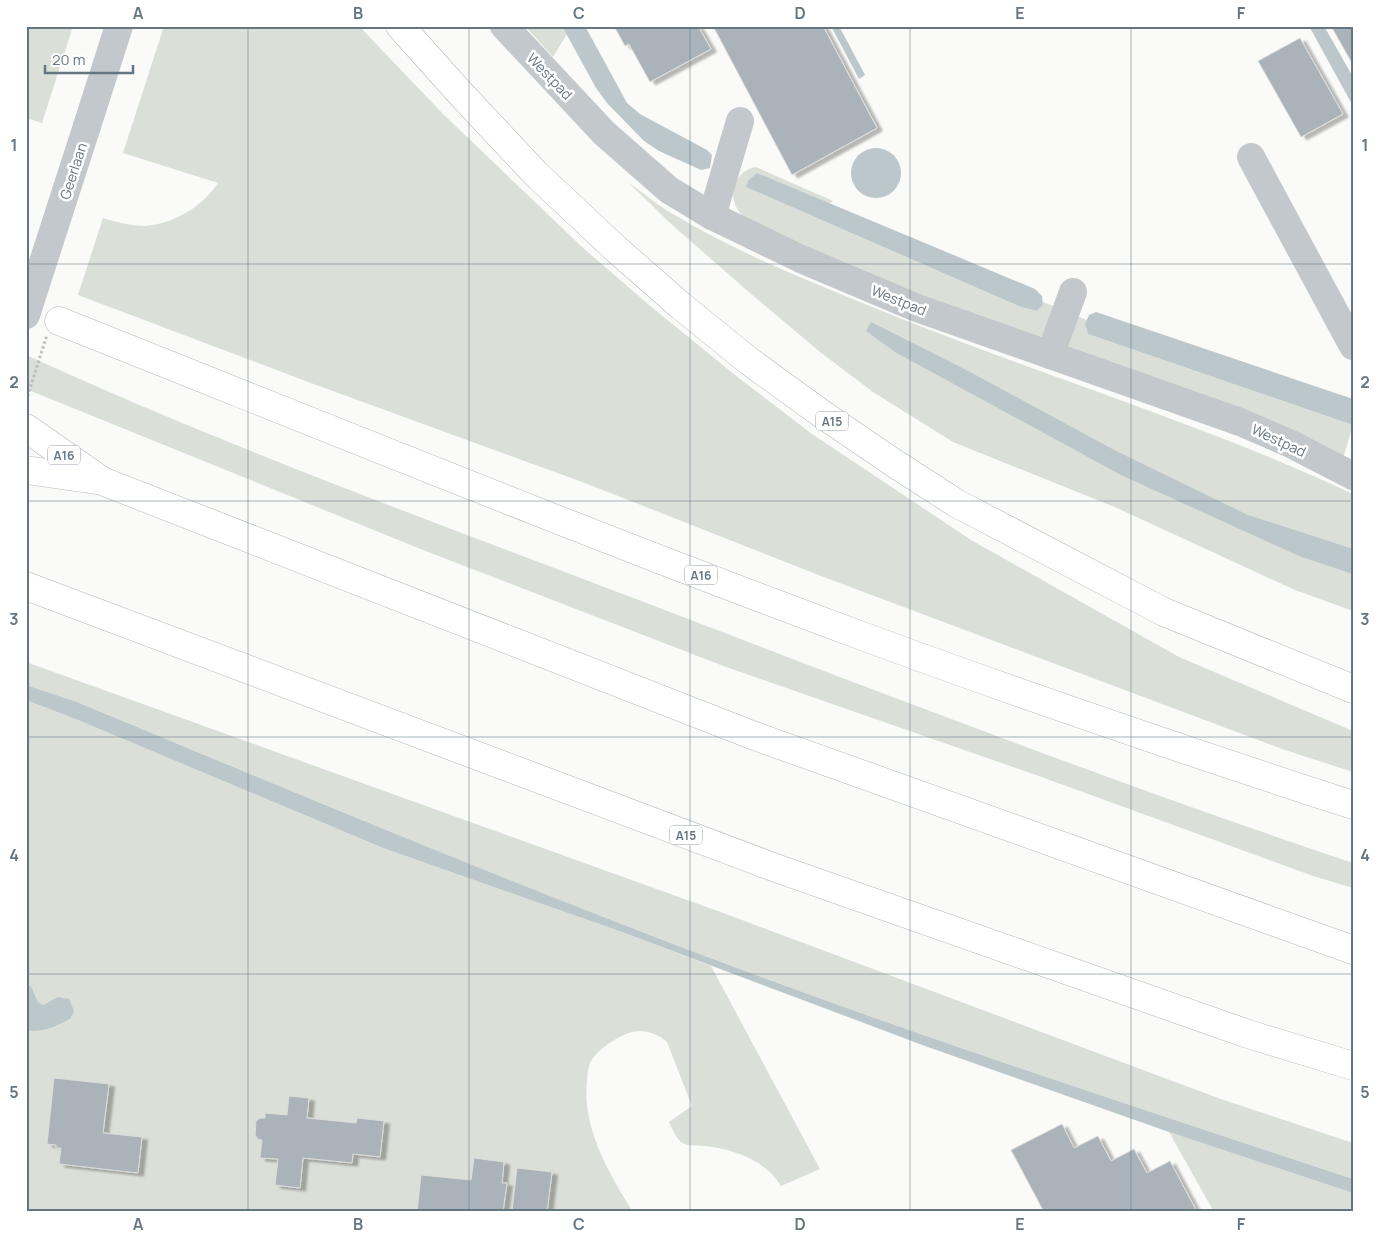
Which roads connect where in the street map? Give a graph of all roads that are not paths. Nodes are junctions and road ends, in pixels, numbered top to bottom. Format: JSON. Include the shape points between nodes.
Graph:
{"nodes":[{"id":1,"x":119,"y":26,"type":"edge"},
{"id":2,"x":400,"y":26,"type":"edge"},
{"id":3,"x":504,"y":26,"type":"edge"},
{"id":4,"x":740,"y":121,"type":"dead end"},
{"id":5,"x":1252,"y":157,"type":"dead end"},
{"id":6,"x":712,"y":216,"type":"junction"},
{"id":7,"x":1073,"y":292,"type":"dead end"},
{"id":8,"x":26,"y":315,"type":"edge"},
{"id":9,"x":58,"y":321,"type":"dead end"},
{"id":10,"x":1353,"y":346,"type":"edge"},
{"id":11,"x":1050,"y":355,"type":"junction"},
{"id":12,"x":26,"y":428,"type":"edge"},
{"id":13,"x":1351,"y":469,"type":"edge"},
{"id":14,"x":26,"y":470,"type":"edge"},
{"id":15,"x":102,"y":481,"type":"junction"},
{"id":16,"x":26,"y":586,"type":"edge"},
{"id":17,"x":1353,"y":689,"type":"edge"},
{"id":18,"x":1353,"y":805,"type":"edge"},
{"id":19,"x":1353,"y":950,"type":"edge"},
{"id":20,"x":1353,"y":1066,"type":"edge"}],
"edges":[{"from":1,"to":8,"type":"street","name":"Geerlaan","bridge":true},
{"from":2,"to":17,"type":"highway","number":"A15","via":[[536,174],[616,249],[696,318],[822,414],[956,503],[1164,612]]},
{"from":3,"to":6,"type":"street","name":"Westpad","via":[[604,133],[669,190]]},
{"from":4,"to":6,"type":"street"},
{"from":5,"to":10,"type":"street"},
{"from":6,"to":11,"type":"street","name":"Westpad","via":[[801,259],[917,308]]},
{"from":7,"to":11,"type":"street"},
{"from":9,"to":18,"type":"highway","number":"A16","via":[[568,525],[856,634],[1191,752]]},
{"from":11,"to":13,"type":"street","name":"Westpad","via":[[1240,422]]},
{"from":12,"to":15,"type":"highway","number":"A16"},
{"from":14,"to":15,"type":"highway"},
{"from":15,"to":19,"type":"highway","number":"A16","via":[[752,735]]},
{"from":16,"to":20,"type":"highway","number":"A15","via":[[773,868],[1248,1034]]}]}
